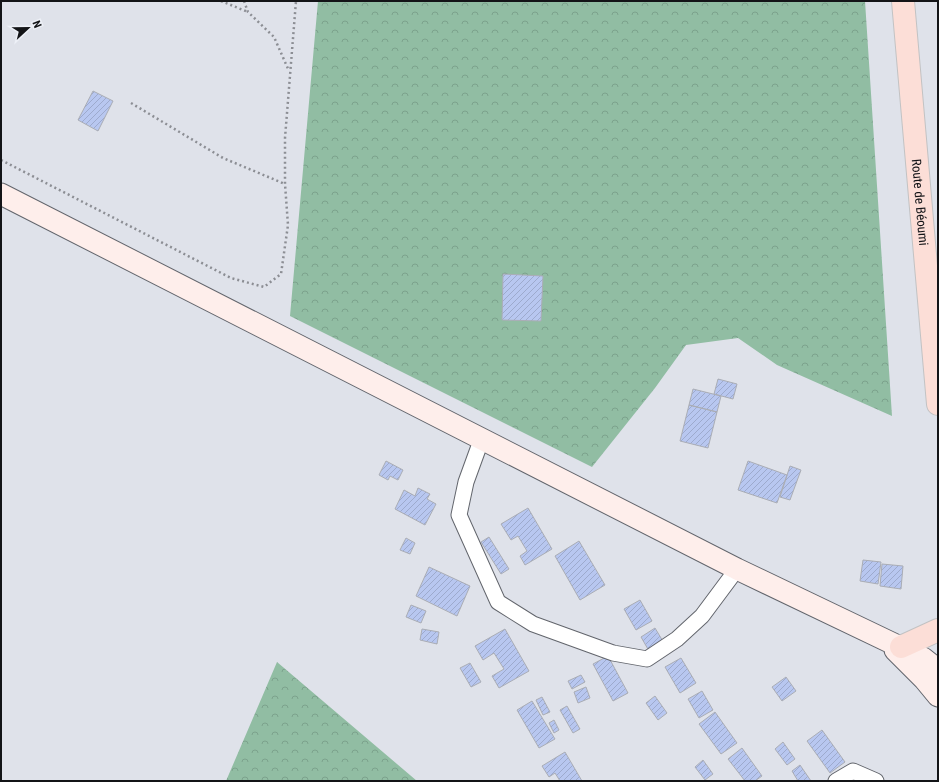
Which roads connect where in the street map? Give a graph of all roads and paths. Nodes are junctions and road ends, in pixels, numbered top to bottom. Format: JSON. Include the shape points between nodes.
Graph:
{"nodes":[{"id":1,"x":221,"y":1,"type":"edge"},
{"id":2,"x":244,"y":1,"type":"edge"},
{"id":3,"x":296,"y":1,"type":"edge"},
{"id":4,"x":902,"y":1,"type":"edge"},
{"id":5,"x":248,"y":12,"type":"junction"},
{"id":6,"x":290,"y":72,"type":"junction"},
{"id":7,"x":131,"y":103,"type":"dead end"},
{"id":8,"x":1,"y":160,"type":"edge"},
{"id":9,"x":285,"y":184,"type":"junction"},
{"id":10,"x":1,"y":194,"type":"edge"},
{"id":11,"x":938,"y":404,"type":"edge"},
{"id":12,"x":482,"y":438,"type":"junction"},
{"id":13,"x":737,"y":569,"type":"junction"},
{"id":14,"x":938,"y":630,"type":"edge"},
{"id":15,"x":892,"y":642,"type":"junction"},
{"id":16,"x":938,"y":670,"type":"edge"},
{"id":17,"x":938,"y":696,"type":"edge"},
{"id":18,"x":836,"y":781,"type":"edge"},
{"id":19,"x":876,"y":781,"type":"edge"}],
"edges":[{"from":1,"to":5,"type":"path"},
{"from":2,"to":5,"type":"path"},
{"from":3,"to":6,"type":"path"},
{"from":4,"to":11,"type":"main road","name":"Route de Béoumi"},
{"from":5,"to":6,"type":"path","via":[[274,37]]},
{"from":6,"to":9,"type":"path","via":[[284,138]]},
{"from":7,"to":9,"type":"path","via":[[223,158]]},
{"from":8,"to":9,"type":"path","via":[[231,278],[264,287],[281,274],[288,225]]},
{"from":10,"to":12,"type":"main road"},
{"from":12,"to":13,"type":"main road"},
{"from":12,"to":13,"type":"street","via":[[466,482],[459,515],[498,602],[533,624],[613,653],[647,659],[677,639],[702,616]]},
{"from":13,"to":15,"type":"main road"},
{"from":14,"to":15,"type":"main road"},
{"from":15,"to":16,"type":"main road","via":[[923,658]]},
{"from":15,"to":17,"type":"main road"},
{"from":18,"to":19,"type":"street","via":[[853,771]]}]}
